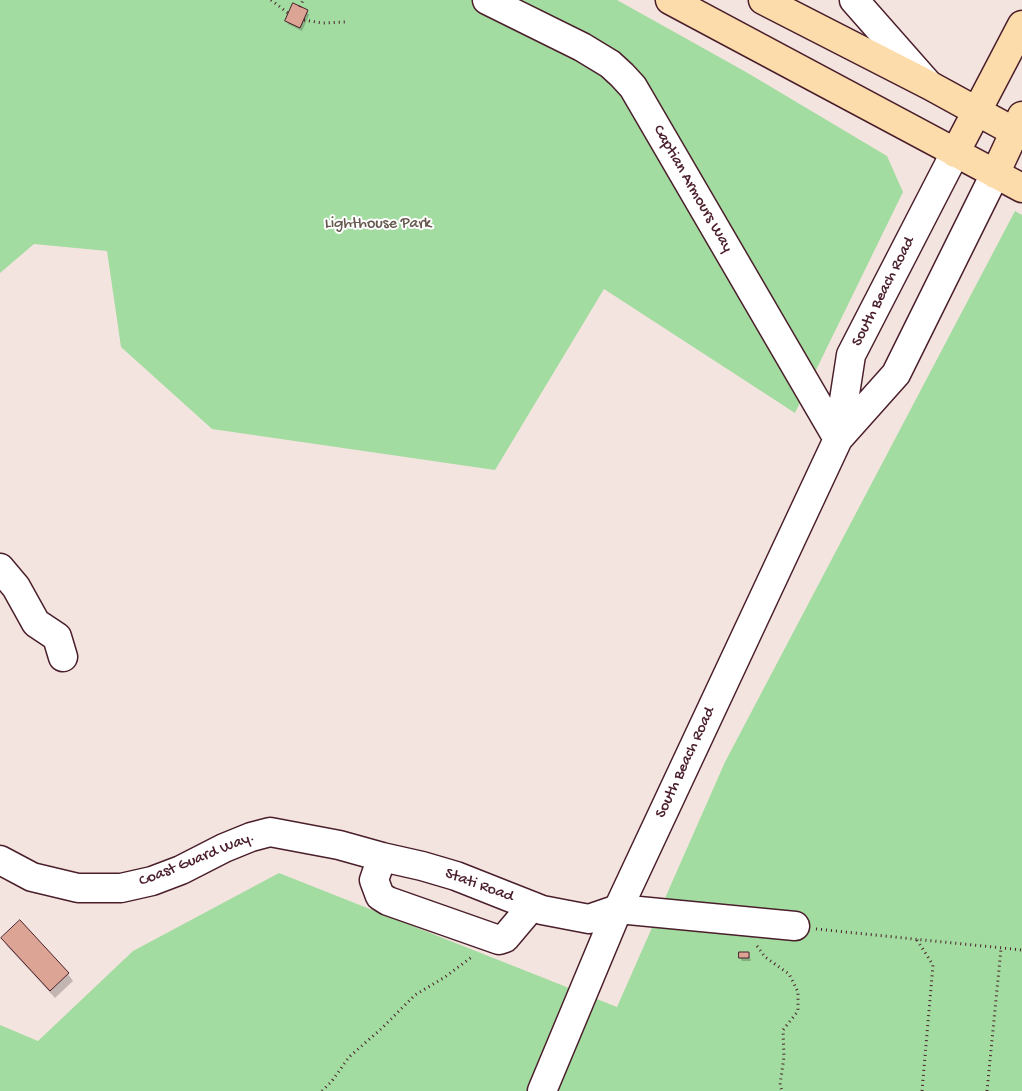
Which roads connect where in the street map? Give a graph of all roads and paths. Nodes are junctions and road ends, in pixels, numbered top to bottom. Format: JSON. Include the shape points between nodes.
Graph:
{"nodes":[{"id":1,"x":272,"y":0,"type":"edge"},
{"id":2,"x":303,"y":0,"type":"edge"},
{"id":3,"x":487,"y":0,"type":"edge"},
{"id":4,"x":670,"y":0,"type":"edge"},
{"id":5,"x":763,"y":0,"type":"edge"},
{"id":6,"x":854,"y":0,"type":"edge"},
{"id":7,"x":300,"y":7,"type":"dead end"},
{"id":8,"x":288,"y":13,"type":"dead end"},
{"id":9,"x":304,"y":20,"type":"dead end"},
{"id":10,"x":345,"y":22,"type":"dead end"},
{"id":11,"x":1022,"y":25,"type":"edge"},
{"id":12,"x":929,"y":85,"type":"junction"},
{"id":13,"x":977,"y":111,"type":"junction"},
{"id":14,"x":1020,"y":128,"type":"edge"},
{"id":15,"x":955,"y":153,"type":"junction"},
{"id":16,"x":994,"y":174,"type":"junction"},
{"id":17,"x":1022,"y":188,"type":"edge"},
{"id":18,"x":838,"y":439,"type":"junction"},
{"id":19,"x":0,"y":568,"type":"edge"},
{"id":20,"x":64,"y":657,"type":"dead end"},
{"id":21,"x":339,"y":844,"type":"joint"},
{"id":22,"x":382,"y":857,"type":"junction"},
{"id":23,"x":0,"y":860,"type":"edge"},
{"id":24,"x":532,"y":906,"type":"junction"},
{"id":25,"x":618,"y":909,"type":"junction"},
{"id":26,"x":795,"y":926,"type":"joint"},
{"id":27,"x":496,"y":939,"type":"junction"},
{"id":28,"x":916,"y":939,"type":"junction"},
{"id":29,"x":755,"y":943,"type":"dead end"},
{"id":30,"x":1001,"y":949,"type":"junction"},
{"id":31,"x":1022,"y":950,"type":"edge"},
{"id":32,"x":322,"y":1091,"type":"edge"},
{"id":33,"x":542,"y":1091,"type":"edge"},
{"id":34,"x":782,"y":1091,"type":"edge"},
{"id":35,"x":922,"y":1091,"type":"edge"},
{"id":36,"x":987,"y":1091,"type":"edge"}],
"edges":[{"from":1,"to":8,"type":"path"},
{"from":2,"to":7,"type":"path"},
{"from":3,"to":18,"type":"street","name":"Captian Armours Way","via":[[582,47],[610,64],[632,87]]},
{"from":4,"to":15,"type":"main road"},
{"from":5,"to":12,"type":"main road"},
{"from":6,"to":12,"type":"street"},
{"from":9,"to":10,"type":"path"},
{"from":11,"to":13,"type":"main road"},
{"from":12,"to":13,"type":"main road"},
{"from":13,"to":14,"type":"main road"},
{"from":13,"to":15,"type":"main road"},
{"from":14,"to":16,"type":"main road"},
{"from":15,"to":16,"type":"main road"},
{"from":15,"to":18,"type":"street","name":"South Beach Road","via":[[851,355]]},
{"from":16,"to":17,"type":"main road"},
{"from":16,"to":18,"type":"street","name":"South Beach Road","via":[[896,374]]},
{"from":18,"to":25,"type":"street","name":"South Beach Road"},
{"from":19,"to":20,"type":"street","via":[[16,587],[36,623],[57,637]]},
{"from":21,"to":22,"type":"street","name":"Stati Road"},
{"from":21,"to":23,"type":"street","name":"Coast Guard Way.","via":[[270,832],[224,848],[152,881],[121,888],[78,888],[32,877]]},
{"from":22,"to":24,"type":"street","name":"Stati Road","via":[[456,876]]},
{"from":22,"to":27,"type":"street","via":[[374,880],[380,896]]},
{"from":24,"to":25,"type":"street","name":"Stati Road","via":[[589,919]]},
{"from":24,"to":27,"type":"street","via":[[506,938]]},
{"from":25,"to":26,"type":"street"},
{"from":25,"to":33,"type":"street","name":"South Beach Road"},
{"from":26,"to":28,"type":"path"},
{"from":27,"to":32,"type":"path","via":[[415,995],[349,1057]]},
{"from":28,"to":30,"type":"path"},
{"from":28,"to":35,"type":"path","via":[[933,965]]},
{"from":29,"to":34,"type":"path","via":[[765,957],[789,974],[798,992],[798,1011],[783,1030]]},
{"from":30,"to":31,"type":"path"},
{"from":30,"to":36,"type":"path"}]}
